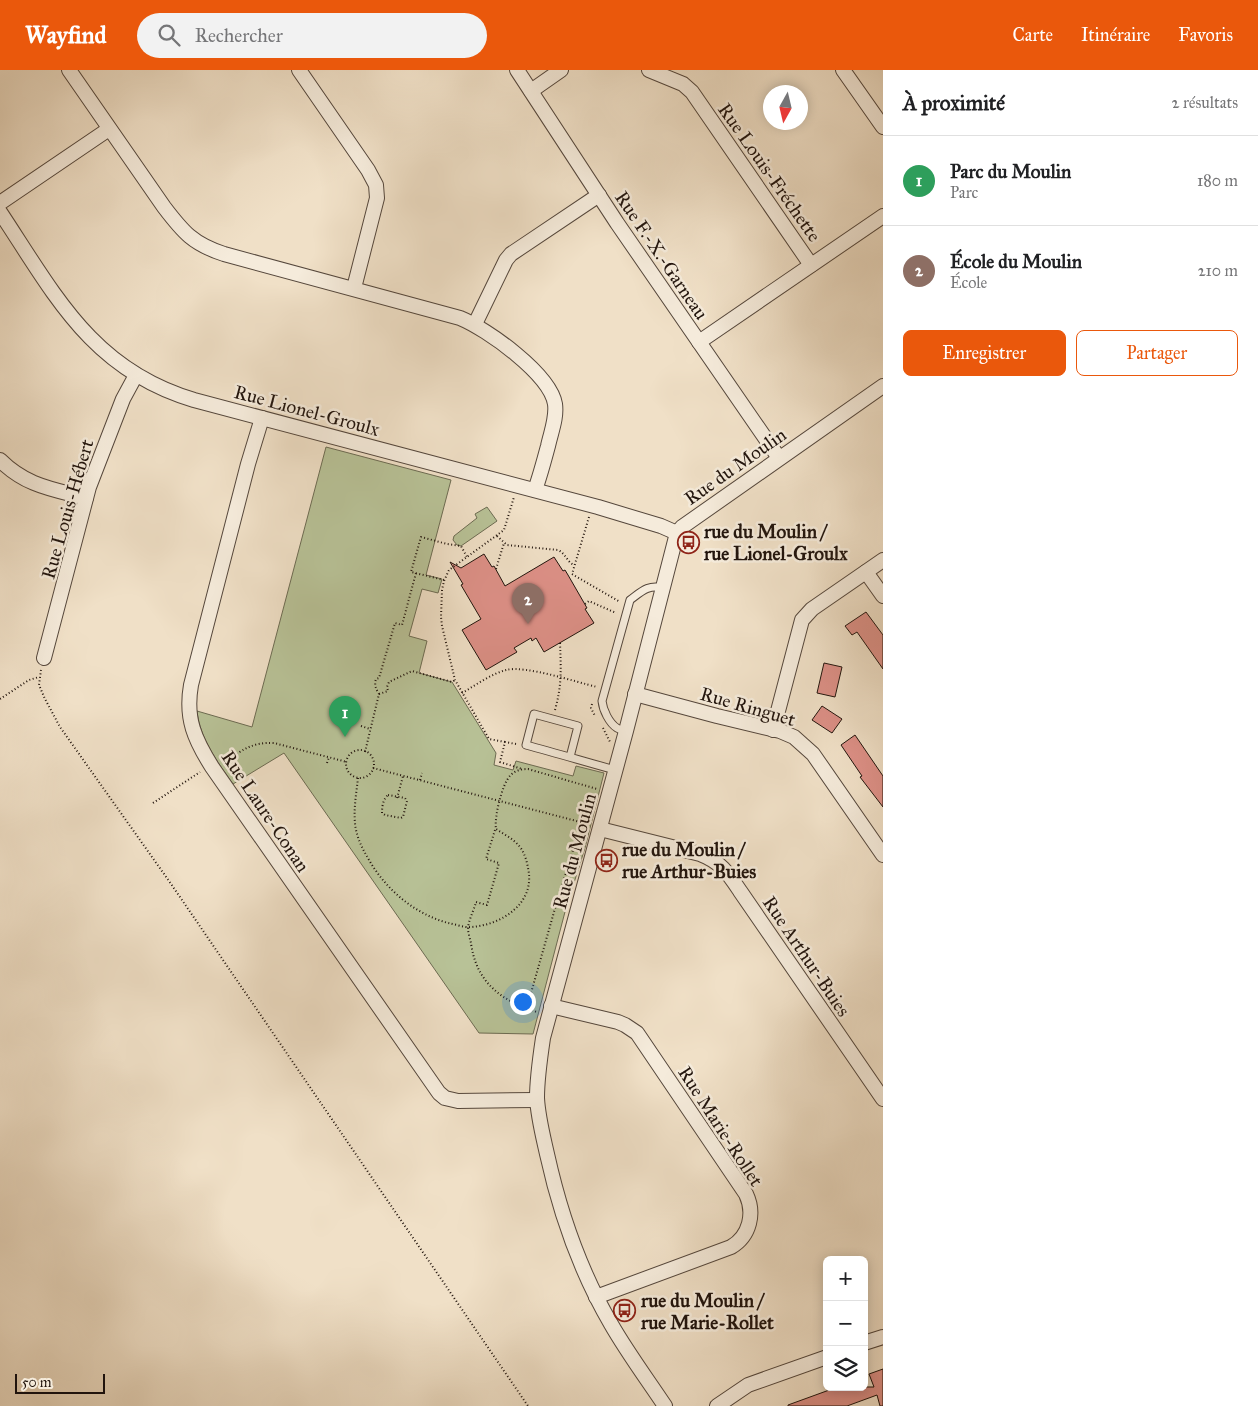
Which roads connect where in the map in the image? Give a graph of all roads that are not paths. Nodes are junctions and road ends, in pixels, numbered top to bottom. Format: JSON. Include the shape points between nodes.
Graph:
{"nodes":[{"id":1,"x":69,"y":70,"type":"edge"},
{"id":2,"x":299,"y":70,"type":"edge"},
{"id":3,"x":517,"y":70,"type":"edge"},
{"id":4,"x":561,"y":70,"type":"edge"},
{"id":5,"x":649,"y":70,"type":"edge"},
{"id":6,"x":843,"y":70,"type":"edge"},
{"id":7,"x":531,"y":91,"type":"junction"},
{"id":8,"x":883,"y":128,"type":"edge"},
{"id":9,"x":109,"y":129,"type":"junction"},
{"id":10,"x":599,"y":195,"type":"junction"},
{"id":11,"x":0,"y":203,"type":"edge"},
{"id":12,"x":0,"y":212,"type":"edge"},
{"id":13,"x":883,"y":216,"type":"edge"},
{"id":14,"x":811,"y":265,"type":"junction"},
{"id":15,"x":354,"y":288,"type":"junction"},
{"id":16,"x":475,"y":324,"type":"junction"},
{"id":17,"x":699,"y":342,"type":"junction"},
{"id":18,"x":136,"y":375,"type":"junction"},
{"id":19,"x":883,"y":386,"type":"edge"},
{"id":20,"x":262,"y":418,"type":"junction"},
{"id":21,"x":779,"y":458,"type":"junction"},
{"id":22,"x":0,"y":460,"type":"edge"},
{"id":23,"x":535,"y":490,"type":"junction"},
{"id":24,"x":86,"y":498,"type":"junction"},
{"id":25,"x":676,"y":533,"type":"junction"},
{"id":26,"x":883,"y":560,"type":"edge"},
{"id":27,"x":866,"y":572,"type":"junction"},
{"id":28,"x":663,"y":588,"type":"junction"},
{"id":29,"x":883,"y":596,"type":"edge"},
{"id":30,"x":44,"y":658,"type":"road end"},
{"id":31,"x":635,"y":694,"type":"junction"},
{"id":32,"x":626,"y":730,"type":"junction"},
{"id":33,"x":773,"y":730,"type":"junction"},
{"id":34,"x":570,"y":757,"type":"junction"},
{"id":35,"x":616,"y":770,"type":"junction"},
{"id":36,"x":596,"y":827,"type":"junction"},
{"id":37,"x":883,"y":855,"type":"edge"},
{"id":38,"x":545,"y":1009,"type":"junction"},
{"id":39,"x":883,"y":1099,"type":"edge"},
{"id":40,"x":537,"y":1100,"type":"junction"},
{"id":41,"x":596,"y":1297,"type":"junction"},
{"id":42,"x":883,"y":1337,"type":"edge"},
{"id":43,"x":868,"y":1342,"type":"edge"},
{"id":44,"x":823,"y":1357,"type":"edge"},
{"id":45,"x":665,"y":1406,"type":"edge"},
{"id":46,"x":717,"y":1406,"type":"edge"}],
"edges":[{"from":1,"to":9,"type":"street"},
{"from":2,"to":15,"type":"street","via":[[376,185],[377,198]]},
{"from":3,"to":7,"type":"street","name":"Rue F.-X.-Garneau"},
{"from":4,"to":7,"type":"street"},
{"from":5,"to":14,"type":"street","name":"Rue Louis-Fréchette","via":[[683,84],[692,92]]},
{"from":6,"to":8,"type":"street"},
{"from":7,"to":10,"type":"street","name":"Rue F.-X.-Garneau"},
{"from":9,"to":11,"type":"street"},
{"from":9,"to":15,"type":"street","via":[[180,228],[195,240],[213,251]]},
{"from":10,"to":16,"type":"street","via":[[511,254]]},
{"from":10,"to":17,"type":"street","name":"Rue F.-X.-Garneau"},
{"from":12,"to":18,"type":"street","name":"Rue Lionel-Groulx","via":[[79,326],[109,356]]},
{"from":13,"to":14,"type":"street"},
{"from":14,"to":17,"type":"street"},
{"from":15,"to":16,"type":"street"},
{"from":16,"to":23,"type":"street","via":[[528,365],[554,398],[553,425]]},
{"from":17,"to":21,"type":"street","name":"Rue F.-X.-Garneau"},
{"from":18,"to":20,"type":"street","name":"Rue Lionel-Groulx","via":[[182,396]]},
{"from":18,"to":24,"type":"street","name":"Rue Louis-Hébert","via":[[122,399]]},
{"from":19,"to":21,"type":"street","name":"Rue du Moulin"},
{"from":20,"to":23,"type":"street","name":"Rue Lionel-Groulx"},
{"from":20,"to":40,"type":"street","name":"Rue Laure-Conan","via":[[191,685],[189,713],[196,739],[212,767],[439,1093],[458,1101]]},
{"from":21,"to":25,"type":"street","name":"Rue du Moulin"},
{"from":22,"to":24,"type":"street","via":[[31,482]]},
{"from":23,"to":25,"type":"street","name":"Rue Lionel-Groulx"},
{"from":24,"to":30,"type":"street","name":"Rue Louis-Hébert"},
{"from":25,"to":28,"type":"street","name":"Rue du Moulin"},
{"from":26,"to":27,"type":"street"},
{"from":27,"to":29,"type":"street"},
{"from":27,"to":33,"type":"street","via":[[812,609],[802,620]]},
{"from":28,"to":31,"type":"street","name":"Rue du Moulin"},
{"from":28,"to":32,"type":"lane","via":[[650,587],[630,600],[602,701],[611,721],[617,728]]},
{"from":31,"to":32,"type":"street","name":"Rue du Moulin"},
{"from":31,"to":33,"type":"street","name":"Rue Ringuet"},
{"from":32,"to":35,"type":"street","name":"Rue du Moulin"},
{"from":33,"to":37,"type":"street","name":"Rue Ringuet","via":[[794,737],[813,754]]},
{"from":34,"to":34,"type":"lane","via":[[526,745],[534,714],[578,726]]},
{"from":34,"to":35,"type":"lane"},
{"from":35,"to":36,"type":"street","name":"Rue du Moulin"},
{"from":36,"to":38,"type":"street","name":"Rue du Moulin"},
{"from":36,"to":39,"type":"street","name":"Rue Arthur-Buies","via":[[700,854],[720,864]]},
{"from":38,"to":40,"type":"street","name":"Rue du Moulin"},
{"from":38,"to":41,"type":"street","name":"Rue Marie-Rollet","via":[[618,1022],[636,1033],[746,1194],[750,1209],[746,1231],[731,1247]]},
{"from":40,"to":41,"type":"street","name":"Rue du Moulin","via":[[554,1186],[572,1243]]},
{"from":41,"to":45,"type":"street","name":"Rue du Moulin"},
{"from":42,"to":43,"type":"street"},
{"from":44,"to":46,"type":"street","via":[[748,1385]]}]}
